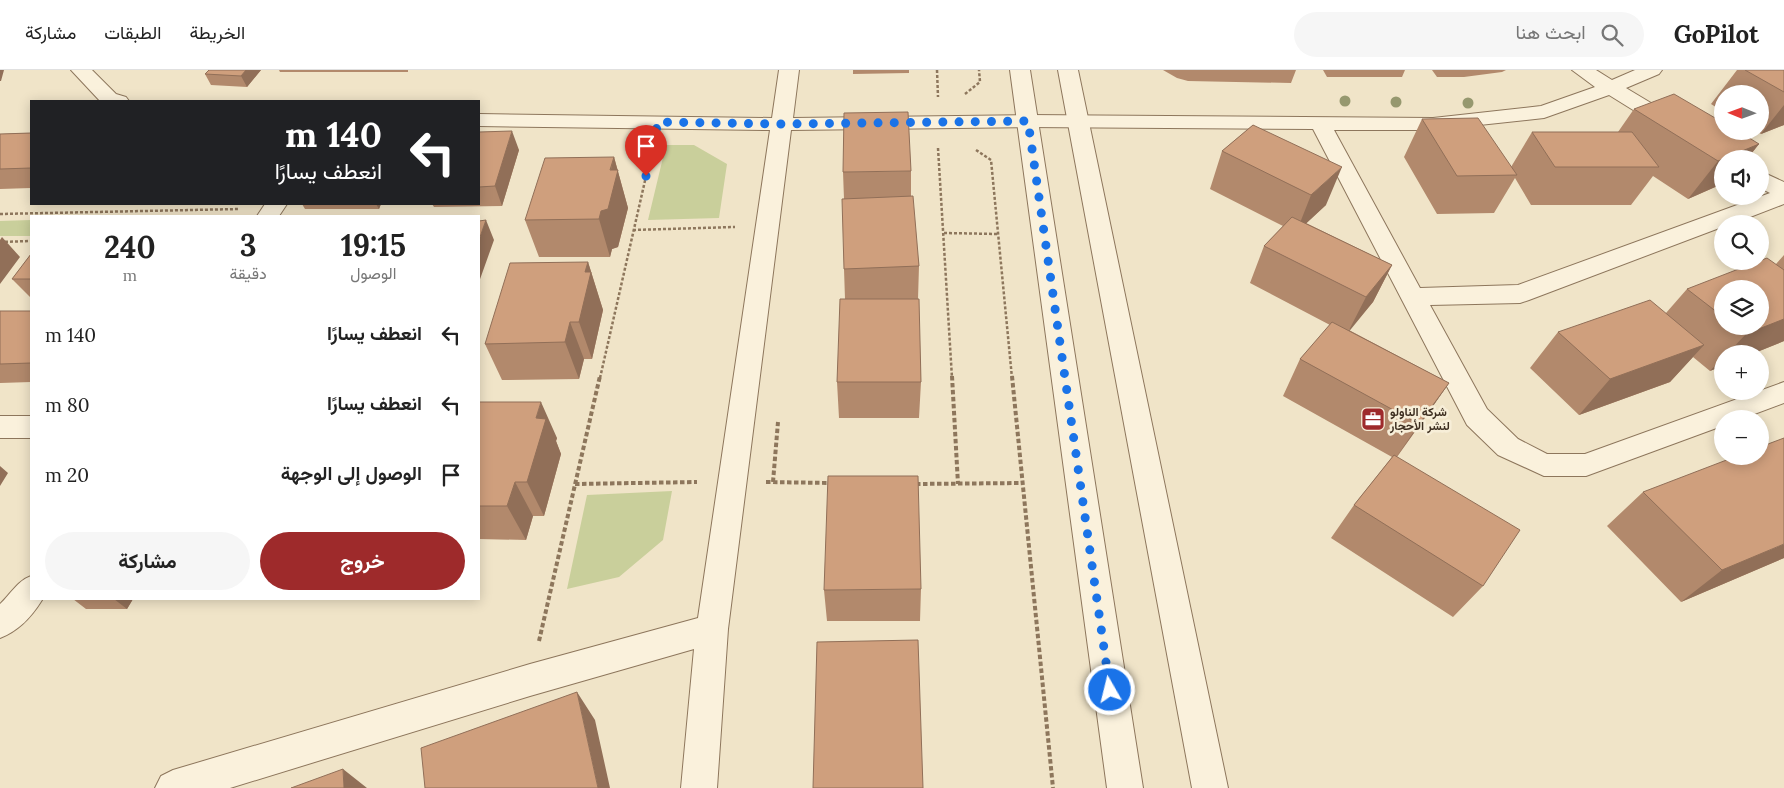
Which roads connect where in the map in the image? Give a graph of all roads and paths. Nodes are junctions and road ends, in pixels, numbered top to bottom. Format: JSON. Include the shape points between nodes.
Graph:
{"nodes":[{"id":1,"x":81,"y":70,"type":"edge"},
{"id":2,"x":788,"y":70,"type":"edge"},
{"id":3,"x":937,"y":70,"type":"edge"},
{"id":4,"x":1020,"y":70,"type":"edge"},
{"id":5,"x":1068,"y":70,"type":"edge"},
{"id":6,"x":1582,"y":70,"type":"edge"},
{"id":7,"x":1652,"y":70,"type":"edge"},
{"id":8,"x":1610,"y":88,"type":"junction"},
{"id":9,"x":114,"y":100,"type":"edge"},
{"id":10,"x":938,"y":100,"type":"dead end"},
{"id":11,"x":480,"y":120,"type":"edge"},
{"id":12,"x":1028,"y":121,"type":"junction"},
{"id":13,"x":1078,"y":121,"type":"junction"},
{"id":14,"x":658,"y":122,"type":"junction"},
{"id":15,"x":1320,"y":123,"type":"junction"},
{"id":16,"x":783,"y":124,"type":"junction"},
{"id":17,"x":938,"y":141,"type":"dead end"},
{"id":18,"x":970,"y":146,"type":"dead end"},
{"id":19,"x":1714,"y":151,"type":"edge"},
{"id":20,"x":1769,"y":183,"type":"edge"},
{"id":21,"x":1784,"y":192,"type":"edge"},
{"id":22,"x":1784,"y":196,"type":"edge"},
{"id":23,"x":272,"y":210,"type":"edge"},
{"id":24,"x":128,"y":212,"type":"junction"},
{"id":25,"x":0,"y":214,"type":"edge"},
{"id":26,"x":125,"y":215,"type":"edge"},
{"id":27,"x":769,"y":226,"type":"junction"},
{"id":28,"x":633,"y":230,"type":"junction"},
{"id":29,"x":944,"y":233,"type":"junction"},
{"id":30,"x":998,"y":234,"type":"junction"},
{"id":31,"x":30,"y":241,"type":"edge"},
{"id":32,"x":0,"y":242,"type":"edge"},
{"id":33,"x":1413,"y":297,"type":"junction"},
{"id":34,"x":1784,"y":392,"type":"edge"},
{"id":35,"x":778,"y":413,"type":"dead end"},
{"id":36,"x":0,"y":427,"type":"edge"},
{"id":37,"x":30,"y":427,"type":"edge"},
{"id":38,"x":733,"y":482,"type":"junction"},
{"id":39,"x":773,"y":482,"type":"junction"},
{"id":40,"x":832,"y":483,"type":"edge"},
{"id":41,"x":1023,"y":483,"type":"junction"},
{"id":42,"x":575,"y":484,"type":"junction"},
{"id":43,"x":909,"y":484,"type":"edge"},
{"id":44,"x":958,"y":484,"type":"junction"},
{"id":45,"x":18,"y":599,"type":"edge"},
{"id":46,"x":0,"y":624,"type":"edge"},
{"id":47,"x":712,"y":629,"type":"junction"},
{"id":48,"x":530,"y":680,"type":"junction"},
{"id":49,"x":174,"y":788,"type":"edge"},
{"id":50,"x":699,"y":788,"type":"edge"},
{"id":51,"x":1053,"y":788,"type":"edge"},
{"id":52,"x":1125,"y":788,"type":"edge"},
{"id":53,"x":1210,"y":788,"type":"edge"}],
"edges":[{"from":1,"to":9,"type":"street","via":[[109,99]]},
{"from":2,"to":16,"type":"street"},
{"from":3,"to":10,"type":"path"},
{"from":4,"to":12,"type":"street"},
{"from":5,"to":13,"type":"street"},
{"from":6,"to":8,"type":"street"},
{"from":7,"to":8,"type":"street"},
{"from":8,"to":15,"type":"street","via":[[1544,112],[1432,124]]},
{"from":8,"to":19,"type":"street"},
{"from":11,"to":14,"type":"street"},
{"from":12,"to":13,"type":"street"},
{"from":12,"to":16,"type":"street"},
{"from":12,"to":52,"type":"street"},
{"from":13,"to":15,"type":"street"},
{"from":13,"to":53,"type":"street"},
{"from":14,"to":16,"type":"street"},
{"from":14,"to":28,"type":"path"},
{"from":15,"to":33,"type":"street"},
{"from":16,"to":27,"type":"street"},
{"from":17,"to":29,"type":"path"},
{"from":18,"to":30,"type":"path","via":[[991,160]]},
{"from":20,"to":21,"type":"street"},
{"from":22,"to":33,"type":"street","via":[[1520,294]]},
{"from":23,"to":24,"type":"path"},
{"from":24,"to":25,"type":"path"},
{"from":24,"to":26,"type":"path"},
{"from":27,"to":28,"type":"path"},
{"from":27,"to":38,"type":"street"},
{"from":28,"to":42,"type":"path"},
{"from":29,"to":30,"type":"path"},
{"from":29,"to":44,"type":"path"},
{"from":30,"to":41,"type":"path"},
{"from":31,"to":32,"type":"path"},
{"from":33,"to":34,"type":"street","via":[[1476,417],[1508,447],[1544,465],[1586,466]]},
{"from":35,"to":39,"type":"path"},
{"from":36,"to":37,"type":"street"},
{"from":38,"to":39,"type":"path"},
{"from":38,"to":42,"type":"path"},
{"from":38,"to":47,"type":"street"},
{"from":39,"to":40,"type":"path"},
{"from":41,"to":44,"type":"path"},
{"from":41,"to":51,"type":"path"},
{"from":42,"to":48,"type":"path"},
{"from":43,"to":44,"type":"path"},
{"from":45,"to":46,"type":"street"},
{"from":47,"to":48,"type":"street"},
{"from":47,"to":50,"type":"street"},
{"from":48,"to":49,"type":"street"}]}
